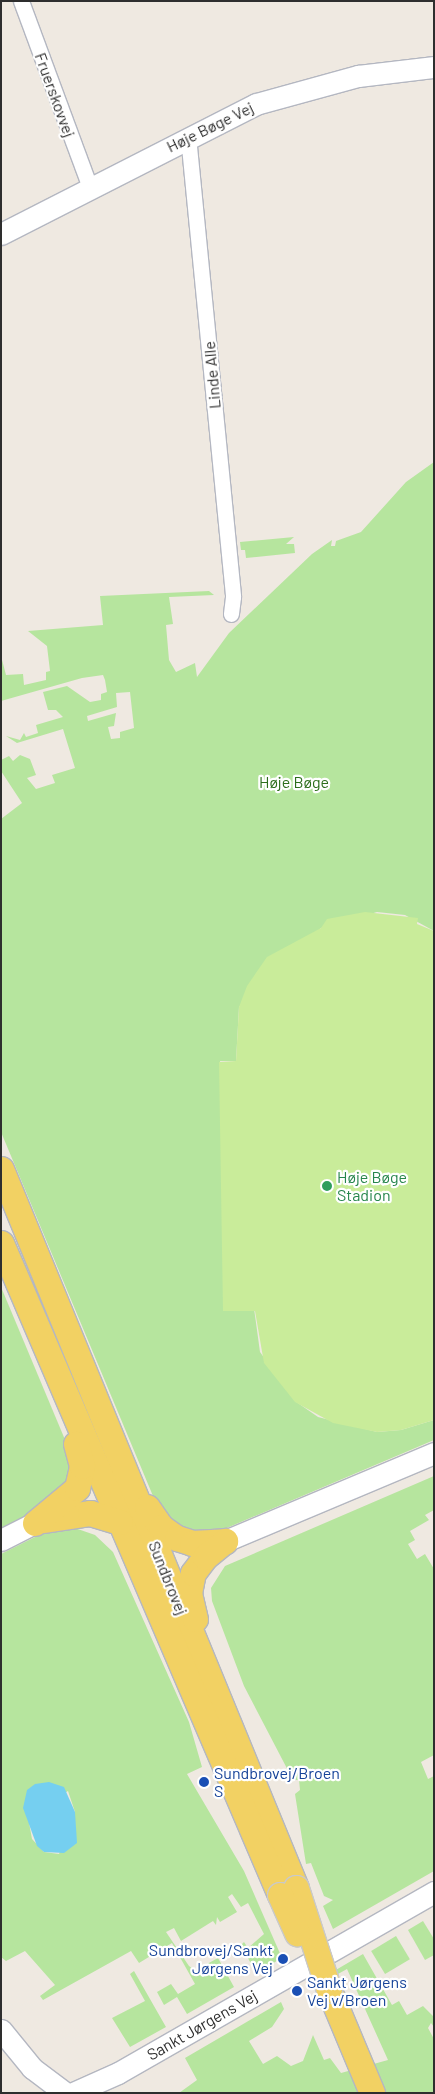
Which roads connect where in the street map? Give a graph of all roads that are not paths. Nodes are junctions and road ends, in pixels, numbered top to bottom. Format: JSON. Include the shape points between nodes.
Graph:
{"nodes":[{"id":1,"x":21,"y":1,"type":"edge"},
{"id":2,"x":434,"y":67,"type":"edge"},
{"id":3,"x":188,"y":136,"type":"junction"},
{"id":4,"x":90,"y":188,"type":"junction"},
{"id":5,"x":1,"y":234,"type":"edge"},
{"id":6,"x":231,"y":614,"type":"dead end"},
{"id":7,"x":1,"y":1169,"type":"edge"},
{"id":8,"x":1,"y":1243,"type":"edge"},
{"id":9,"x":15,"y":1275,"type":"junction"},
{"id":10,"x":434,"y":1453,"type":"edge"},
{"id":11,"x":121,"y":1455,"type":"junction"},
{"id":12,"x":120,"y":1522,"type":"junction"},
{"id":13,"x":35,"y":1523,"type":"junction"},
{"id":14,"x":1,"y":1540,"type":"edge"},
{"id":15,"x":225,"y":1541,"type":"junction"},
{"id":16,"x":289,"y":1886,"type":"junction"},
{"id":17,"x":434,"y":1892,"type":"edge"},
{"id":18,"x":315,"y":1961,"type":"junction"},
{"id":19,"x":1,"y":2030,"type":"edge"},
{"id":20,"x":347,"y":2035,"type":"dead end"},
{"id":21,"x":66,"y":2093,"type":"edge"},
{"id":22,"x":73,"y":2093,"type":"edge"},
{"id":23,"x":372,"y":2093,"type":"edge"}],
"edges":[{"from":1,"to":4,"type":"street","name":"Fruerskovvej"},
{"from":2,"to":3,"type":"street","name":"Høje Bøge Vej","via":[[385,71],[313,86],[256,104]]},
{"from":3,"to":4,"type":"street","name":"Høje Bøge Vej"},
{"from":3,"to":6,"type":"street","name":"Linde Alle","via":[[232,591]]},
{"from":4,"to":5,"type":"street","name":"Høje Bøge Vej"},
{"from":7,"to":11,"type":"main road","name":"Sundbrovej"},
{"from":8,"to":9,"type":"main road","name":"Sundbrovej"},
{"from":9,"to":12,"type":"main road","name":"Sundbrovej"},
{"from":9,"to":13,"type":"main road","via":[[24,1318],[82,1466],[80,1483],[70,1497]]},
{"from":10,"to":15,"type":"street"},
{"from":11,"to":15,"type":"main road","via":[[151,1513],[168,1533],[192,1543]]},
{"from":11,"to":16,"type":"main road","name":"Sundbrovej"},
{"from":12,"to":13,"type":"main road","via":[[102,1515],[76,1514]]},
{"from":12,"to":16,"type":"main road","name":"Sundbrovej"},
{"from":13,"to":14,"type":"street"},
{"from":15,"to":16,"type":"main road","via":[[205,1557],[193,1573],[190,1601],[264,1792]]},
{"from":16,"to":23,"type":"main road","name":"Sundbrovej","bridge":true},
{"from":17,"to":18,"type":"street","name":"Sankt Jørgens Vej"},
{"from":18,"to":20,"type":"main road"},
{"from":18,"to":22,"type":"street","name":"Sankt Jørgens Vej","via":[[118,2073]]},
{"from":19,"to":21,"type":"street","via":[[32,2068]]}]}
